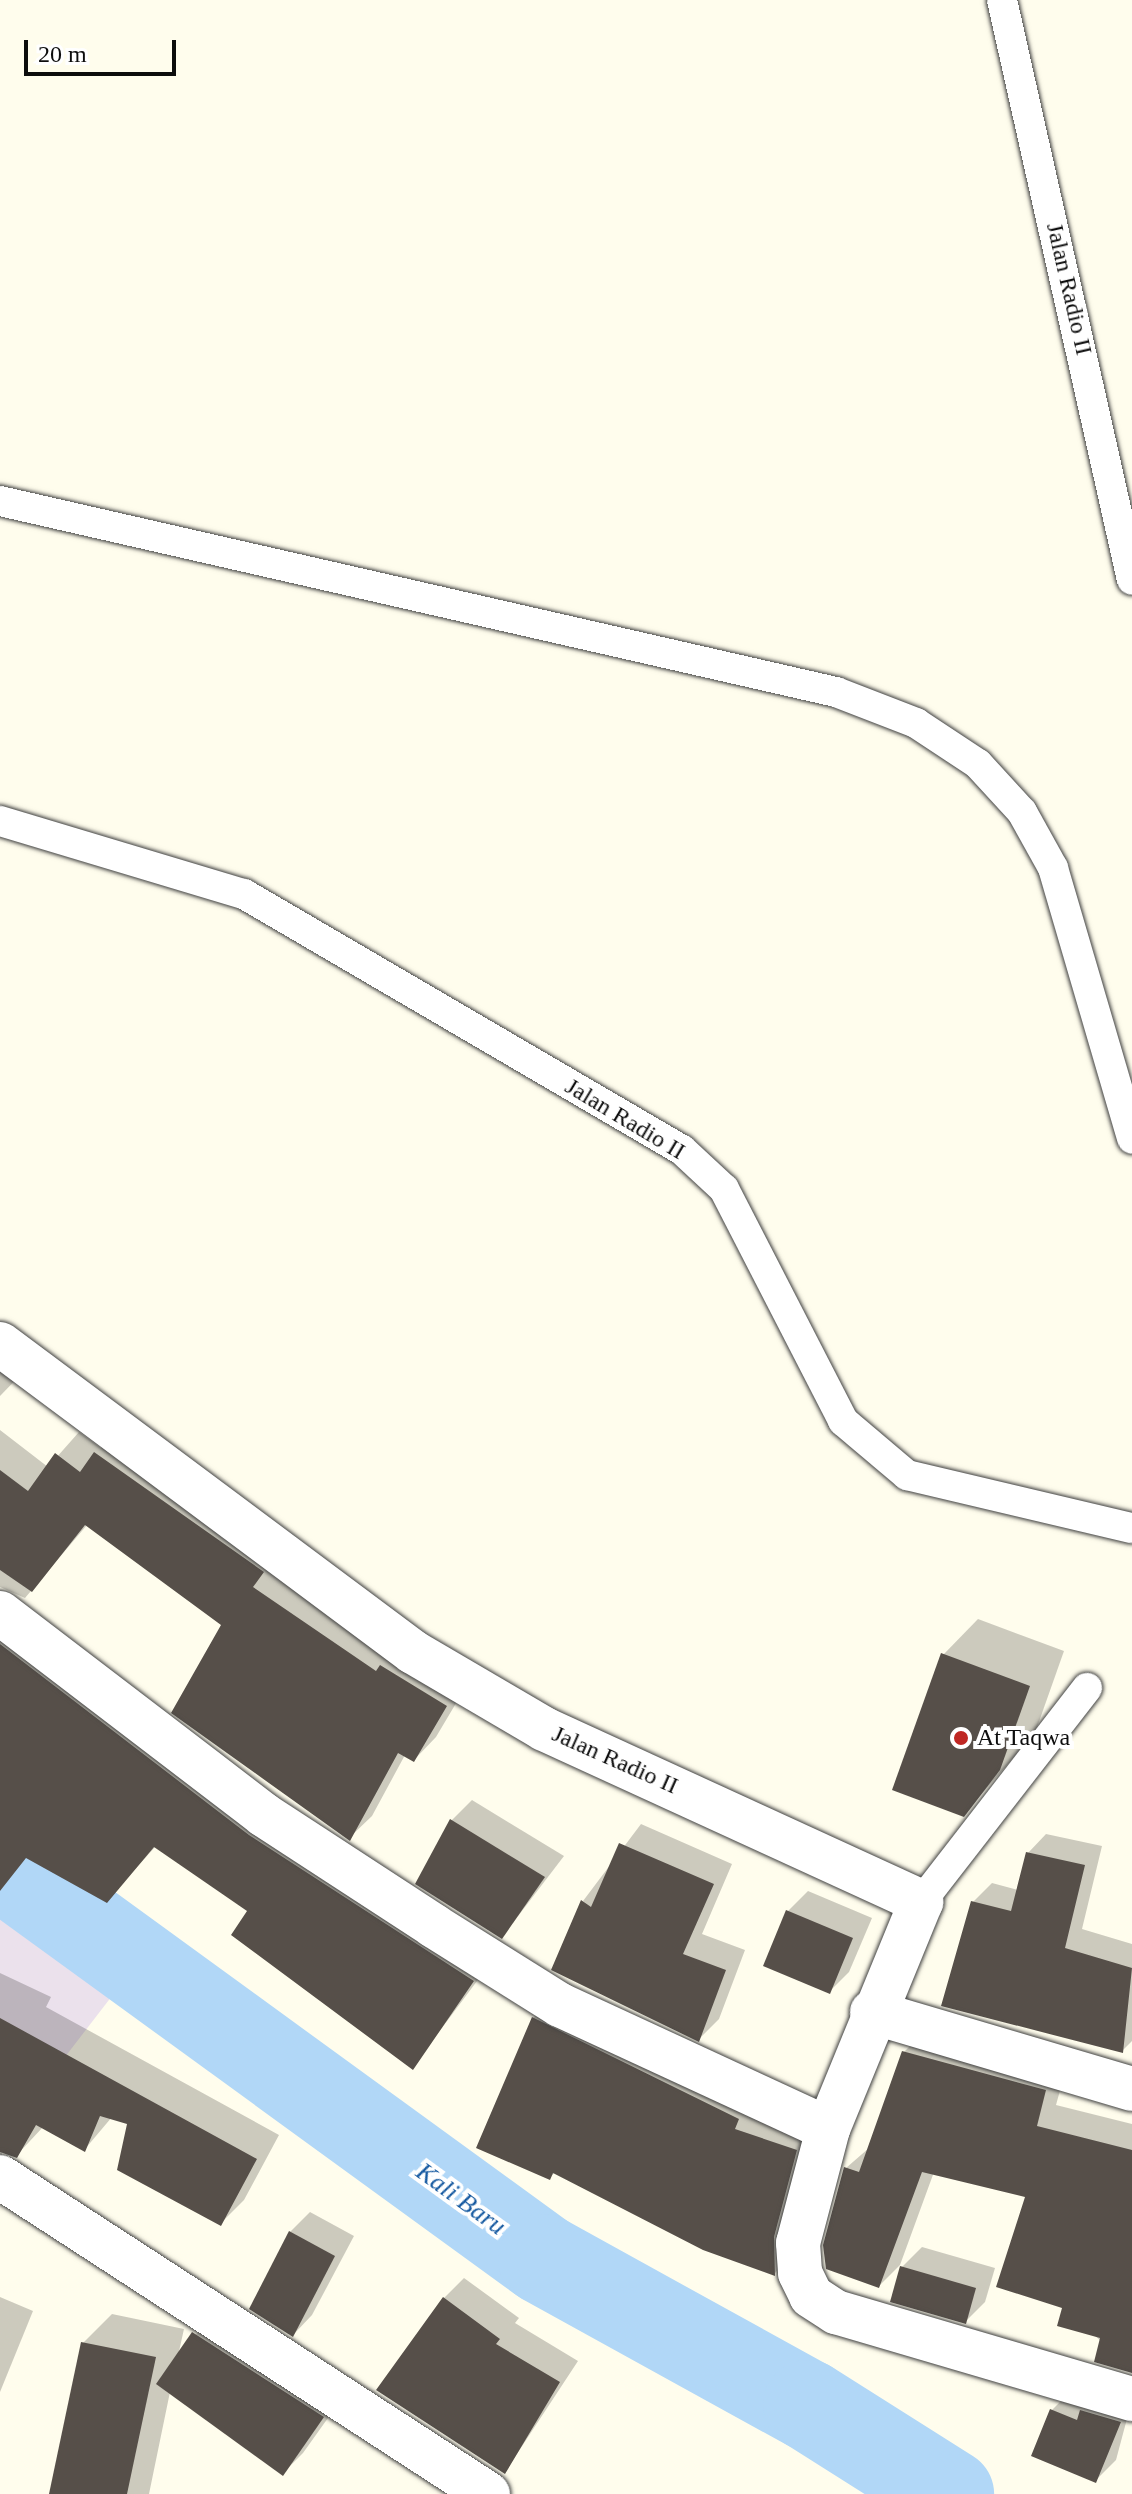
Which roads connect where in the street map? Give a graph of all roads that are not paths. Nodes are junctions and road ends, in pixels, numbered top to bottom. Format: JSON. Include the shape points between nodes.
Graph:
{"nodes":[{"id":1,"x":1002,"y":0,"type":"edge"},
{"id":2,"x":0,"y":501,"type":"edge"},
{"id":3,"x":1132,"y":580,"type":"edge"},
{"id":4,"x":0,"y":821,"type":"edge"},
{"id":5,"x":1132,"y":1139,"type":"edge"},
{"id":6,"x":0,"y":1344,"type":"edge"},
{"id":7,"x":1132,"y":1528,"type":"edge"},
{"id":8,"x":0,"y":1613,"type":"edge"},
{"id":9,"x":1087,"y":1688,"type":"dead end"},
{"id":10,"x":921,"y":1902,"type":"junction"},
{"id":11,"x":872,"y":2012,"type":"junction"},
{"id":12,"x":1132,"y":2089,"type":"edge"},
{"id":13,"x":828,"y":2129,"type":"junction"},
{"id":14,"x":0,"y":2177,"type":"edge"},
{"id":15,"x":1132,"y":2399,"type":"edge"},
{"id":16,"x":488,"y":2494,"type":"edge"}],
"edges":[{"from":1,"to":3,"type":"lane","name":"Jalan Radio II"},
{"from":2,"to":5,"type":"lane","via":[[836,692],[916,723],[978,764],[1022,812],[1053,868]]},
{"from":4,"to":7,"type":"lane","name":"Jalan Radio II","via":[[244,894],[682,1150],[724,1189],[843,1421],[907,1475]]},
{"from":6,"to":10,"type":"street","name":"Jalan Radio II","via":[[413,1652],[544,1729]]},
{"from":8,"to":13,"type":"street","via":[[264,1815],[471,1950],[560,2005]]},
{"from":9,"to":10,"type":"lane"},
{"from":10,"to":11,"type":"street"},
{"from":11,"to":12,"type":"street"},
{"from":11,"to":13,"type":"street"},
{"from":13,"to":15,"type":"street","via":[[798,2243],[811,2296],[836,2312]]},
{"from":14,"to":16,"type":"street"}]}
